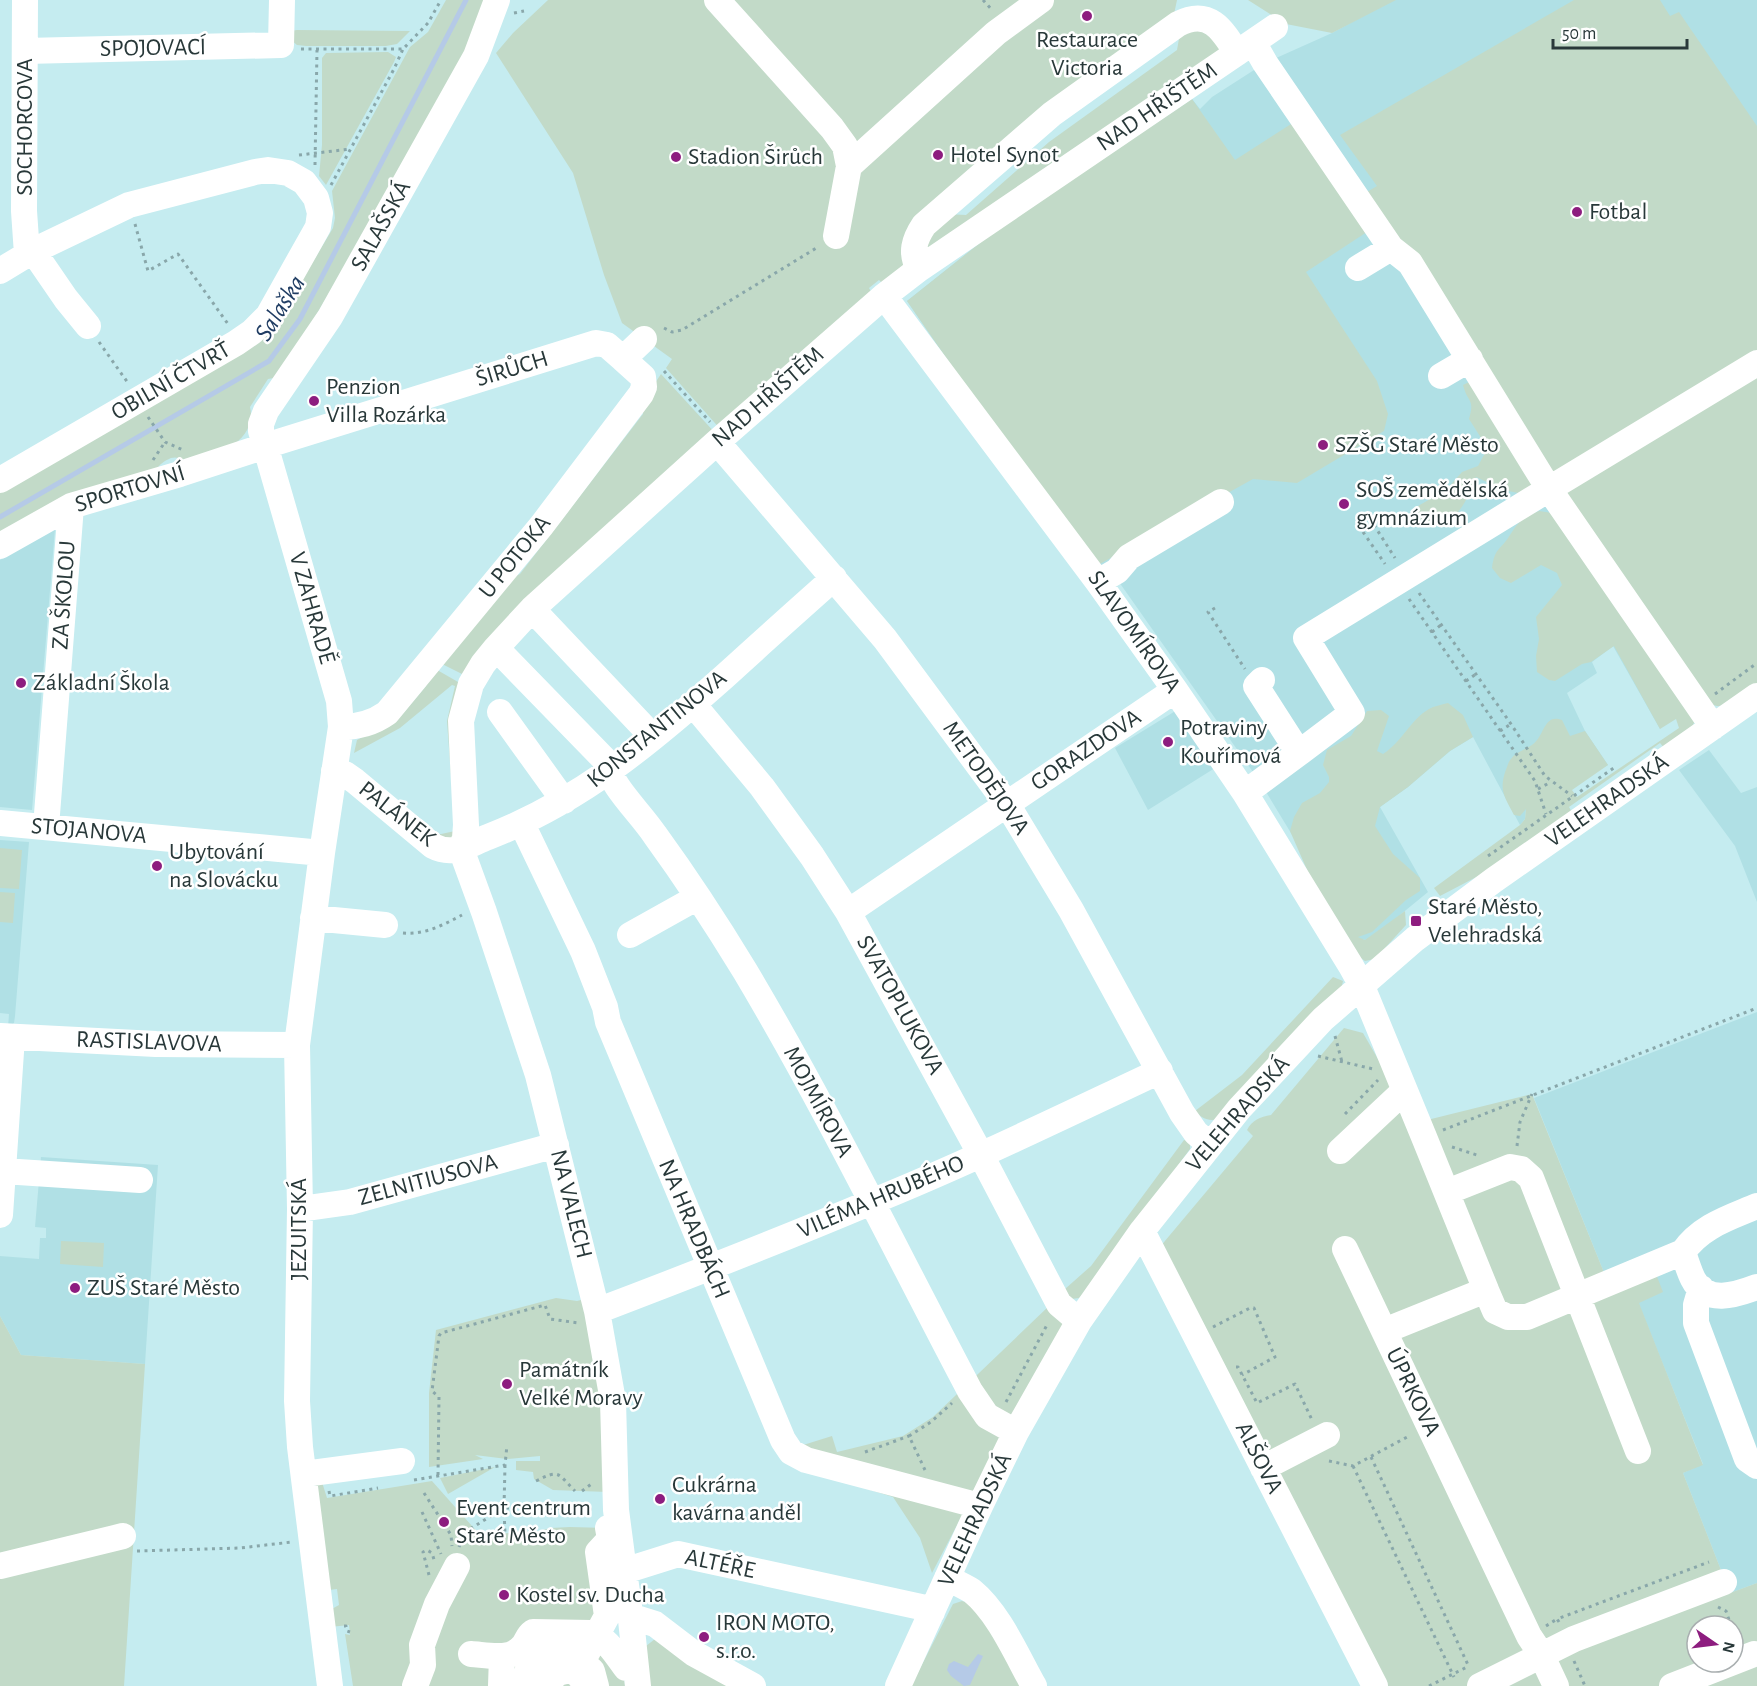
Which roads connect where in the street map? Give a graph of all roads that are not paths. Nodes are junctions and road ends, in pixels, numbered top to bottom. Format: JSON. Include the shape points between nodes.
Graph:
{"nodes":[{"id":1,"x":25,"y":0,"type":"edge"},
{"id":2,"x":282,"y":0,"type":"edge"},
{"id":3,"x":497,"y":0,"type":"edge"},
{"id":4,"x":717,"y":0,"type":"edge"},
{"id":5,"x":1041,"y":0,"type":"edge"},
{"id":6,"x":1275,"y":27,"type":"dead end"},
{"id":7,"x":1245,"y":48,"type":"junction"},
{"id":8,"x":25,"y":51,"type":"junction"},
{"id":9,"x":849,"y":166,"type":"junction"},
{"id":10,"x":836,"y":236,"type":"road end"},
{"id":11,"x":1392,"y":248,"type":"junction"},
{"id":12,"x":30,"y":253,"type":"junction"},
{"id":13,"x":1358,"y":268,"type":"dead end"},
{"id":14,"x":919,"y":269,"type":"junction"},
{"id":15,"x":0,"y":272,"type":"edge"},
{"id":16,"x":884,"y":296,"type":"junction"},
{"id":17,"x":88,"y":326,"type":"road end"},
{"id":18,"x":644,"y":339,"type":"road end"},
{"id":19,"x":623,"y":358,"type":"junction"},
{"id":20,"x":1470,"y":359,"type":"junction"},
{"id":21,"x":1757,"y":363,"type":"edge"},
{"id":22,"x":1441,"y":376,"type":"dead end"},
{"id":23,"x":720,"y":439,"type":"junction"},
{"id":24,"x":265,"y":446,"type":"junction"},
{"id":25,"x":0,"y":480,"type":"edge"},
{"id":26,"x":1549,"y":489,"type":"junction"},
{"id":27,"x":1221,"y":502,"type":"dead end"},
{"id":28,"x":71,"y":506,"type":"junction"},
{"id":29,"x":0,"y":546,"type":"edge"},
{"id":30,"x":834,"y":578,"type":"junction"},
{"id":31,"x":1098,"y":582,"type":"junction"},
{"id":32,"x":532,"y":609,"type":"junction"},
{"id":33,"x":496,"y":648,"type":"junction"},
{"id":34,"x":1259,"y":683,"type":"road end"},
{"id":35,"x":1175,"y":690,"type":"junction"},
{"id":36,"x":1757,"y":696,"type":"edge"},
{"id":37,"x":693,"y":704,"type":"junction"},
{"id":38,"x":500,"y":712,"type":"dead end"},
{"id":39,"x":341,"y":727,"type":"junction"},
{"id":40,"x":1713,"y":727,"type":"junction"},
{"id":41,"x":653,"y":737,"type":"junction"},
{"id":42,"x":1299,"y":753,"type":"junction"},
{"id":43,"x":334,"y":771,"type":"junction"},
{"id":44,"x":608,"y":773,"type":"junction"},
{"id":45,"x":1245,"y":793,"type":"junction"},
{"id":46,"x":564,"y":801,"type":"junction"},
{"id":47,"x":1007,"y":804,"type":"junction"},
{"id":48,"x":0,"y":823,"type":"edge"},
{"id":49,"x":522,"y":824,"type":"junction"},
{"id":50,"x":46,"y":827,"type":"junction"},
{"id":51,"x":461,"y":849,"type":"junction"},
{"id":52,"x":322,"y":853,"type":"junction"},
{"id":53,"x":698,"y":897,"type":"junction"},
{"id":54,"x":848,"y":912,"type":"junction"},
{"id":55,"x":314,"y":918,"type":"junction"},
{"id":56,"x":385,"y":925,"type":"dead end"},
{"id":57,"x":630,"y":935,"type":"dead end"},
{"id":58,"x":1361,"y":984,"type":"junction"},
{"id":59,"x":6,"y":1037,"type":"edge"},
{"id":60,"x":297,"y":1045,"type":"junction"},
{"id":61,"x":1160,"y":1071,"type":"junction"},
{"id":62,"x":1404,"y":1091,"type":"junction"},
{"id":63,"x":1209,"y":1144,"type":"junction"},
{"id":64,"x":556,"y":1146,"type":"junction"},
{"id":65,"x":1340,"y":1151,"type":"dead end"},
{"id":66,"x":981,"y":1155,"type":"junction"},
{"id":67,"x":3,"y":1171,"type":"junction"},
{"id":68,"x":140,"y":1180,"type":"dead end"},
{"id":69,"x":1447,"y":1192,"type":"junction"},
{"id":70,"x":871,"y":1203,"type":"junction"},
{"id":71,"x":1757,"y":1206,"type":"edge"},
{"id":72,"x":300,"y":1209,"type":"junction"},
{"id":73,"x":0,"y":1215,"type":"edge"},
{"id":74,"x":1142,"y":1231,"type":"junction"},
{"id":75,"x":1345,"y":1249,"type":"dead end"},
{"id":76,"x":1683,"y":1252,"type":"junction"},
{"id":77,"x":710,"y":1268,"type":"junction"},
{"id":78,"x":1757,"y":1287,"type":"edge"},
{"id":79,"x":1701,"y":1288,"type":"junction"},
{"id":80,"x":1486,"y":1290,"type":"junction"},
{"id":81,"x":1578,"y":1296,"type":"junction"},
{"id":82,"x":598,"y":1315,"type":"junction"},
{"id":83,"x":1079,"y":1321,"type":"junction"},
{"id":84,"x":1384,"y":1331,"type":"junction"},
{"id":85,"x":1016,"y":1432,"type":"junction"},
{"id":86,"x":1322,"y":1432,"type":"road end"},
{"id":87,"x":1638,"y":1451,"type":"dead end"},
{"id":88,"x":402,"y":1461,"type":"dead end"},
{"id":89,"x":1757,"y":1466,"type":"edge"},
{"id":90,"x":1263,"y":1468,"type":"junction"},
{"id":91,"x":304,"y":1474,"type":"junction"},
{"id":92,"x":980,"y":1506,"type":"junction"},
{"id":93,"x":603,"y":1519,"type":"road end"},
{"id":94,"x":123,"y":1536,"type":"road end"},
{"id":95,"x":447,"y":1561,"type":"road end"},
{"id":96,"x":0,"y":1566,"type":"edge"},
{"id":97,"x":624,"y":1571,"type":"junction"},
{"id":98,"x":947,"y":1578,"type":"junction"},
{"id":99,"x":1724,"y":1582,"type":"dead end"},
{"id":100,"x":932,"y":1612,"type":"junction"},
{"id":101,"x":471,"y":1654,"type":"dead end"},
{"id":102,"x":1541,"y":1654,"type":"junction"},
{"id":103,"x":1754,"y":1654,"type":"dead end"},
{"id":104,"x":502,"y":1656,"type":"junction"},
{"id":105,"x":586,"y":1661,"type":"edge"},
{"id":106,"x":1475,"y":1678,"type":"edge"},
{"id":107,"x":624,"y":1680,"type":"edge"},
{"id":108,"x":330,"y":1686,"type":"edge"},
{"id":109,"x":415,"y":1686,"type":"edge"},
{"id":110,"x":501,"y":1686,"type":"edge"},
{"id":111,"x":525,"y":1686,"type":"edge"},
{"id":112,"x":753,"y":1686,"type":"edge"},
{"id":113,"x":898,"y":1686,"type":"edge"},
{"id":114,"x":1034,"y":1686,"type":"edge"},
{"id":115,"x":1376,"y":1686,"type":"edge"},
{"id":116,"x":1556,"y":1686,"type":"edge"},
{"id":117,"x":1672,"y":1686,"type":"edge"}],
"edges":[{"from":1,"to":8,"type":"street","name":"SOCHORCOVA"},
{"from":2,"to":8,"type":"street","name":"SPOJOVACÍ","via":[[281,45]]},
{"from":3,"to":24,"type":"street","name":"SALAŠSKÁ","via":[[476,56],[336,306],[266,411],[261,424]]},
{"from":4,"to":9,"type":"street","via":[[839,137]]},
{"from":5,"to":9,"type":"street","via":[[996,33]]},
{"from":6,"to":7,"type":"street","name":"NAD HŘIŠTĚM"},
{"from":7,"to":11,"type":"street","via":[[1265,63]]},
{"from":7,"to":14,"type":"street","name":"NAD HŘIŠTĚM"},
{"from":7,"to":14,"type":"street","via":[[1207,20],[1189,18],[1178,24],[1052,114],[924,225],[913,250]]},
{"from":8,"to":12,"type":"street","name":"SOCHORCOVA","via":[[24,211]]},
{"from":9,"to":10,"type":"street"},
{"from":11,"to":13,"type":"street"},
{"from":11,"to":20,"type":"street","via":[[1410,263]]},
{"from":12,"to":15,"type":"street"},
{"from":12,"to":17,"type":"street"},
{"from":12,"to":25,"type":"street","name":"OBILNÍ ČTVRŤ","via":[[129,205],[268,170],[294,175],[304,182],[320,213],[318,227],[256,328],[142,406]]},
{"from":14,"to":16,"type":"street","name":"NAD HŘIŠTĚM"},
{"from":16,"to":23,"type":"street","name":"NAD HŘIŠTĚM"},
{"from":16,"to":31,"type":"street","name":"SLAVOMÍROVA"},
{"from":18,"to":19,"type":"street"},
{"from":19,"to":24,"type":"street","name":"ŠIRŮCH","via":[[608,345],[596,343]]},
{"from":19,"to":39,"type":"street","name":"U POTOKA","via":[[643,377],[641,394],[542,525],[387,712],[373,722]]},
{"from":20,"to":22,"type":"street"},
{"from":20,"to":26,"type":"street"},
{"from":21,"to":26,"type":"street"},
{"from":23,"to":30,"type":"street","name":"METODĚJOVA"},
{"from":23,"to":32,"type":"street","name":"NAD HŘIŠTĚM"},
{"from":24,"to":28,"type":"street","name":"SPORTOVNÍ"},
{"from":24,"to":39,"type":"street","name":"V ZAHRADĚ","via":[[339,701]]},
{"from":26,"to":40,"type":"street"},
{"from":26,"to":42,"type":"street","via":[[1306,638],[1352,713]]},
{"from":27,"to":31,"type":"street","via":[[1129,557],[1117,571]]},
{"from":28,"to":29,"type":"street","name":"SPORTOVNÍ"},
{"from":28,"to":50,"type":"street","name":"ZA ŠKOLOU"},
{"from":30,"to":37,"type":"street","name":"KONSTANTINOVA"},
{"from":30,"to":47,"type":"street","name":"METODĚJOVA","via":[[885,639]]},
{"from":31,"to":35,"type":"street","name":"SLAVOMÍROVA"},
{"from":32,"to":33,"type":"street","name":"NAD HŘIŠTĚM"},
{"from":32,"to":41,"type":"street"},
{"from":33,"to":44,"type":"street","name":"MOJMÍROVA","via":[[605,760]]},
{"from":33,"to":51,"type":"street","name":"NAD HŘIŠTĚM","via":[[471,684],[460,722],[466,825]]},
{"from":34,"to":42,"type":"street"},
{"from":35,"to":45,"type":"street","name":"SLAVOMÍROVA"},
{"from":35,"to":47,"type":"street","name":"GORAZDOVA"},
{"from":36,"to":40,"type":"street","name":"VELEHRADSKÁ"},
{"from":37,"to":41,"type":"street","name":"KONSTANTINOVA"},
{"from":37,"to":54,"type":"street","name":"SVATOPLUKOVA","via":[[762,787]]},
{"from":38,"to":46,"type":"street"},
{"from":39,"to":43,"type":"street","name":"V ZAHRADĚ"},
{"from":40,"to":58,"type":"street","name":"VELEHRADSKÁ","via":[[1477,892]]},
{"from":41,"to":44,"type":"street","name":"KONSTANTINOVA"},
{"from":42,"to":45,"type":"street"},
{"from":43,"to":51,"type":"street","name":"PALÁNEK","via":[[355,780],[433,846],[452,852]]},
{"from":43,"to":52,"type":"street","name":"JEZUITSKÁ"},
{"from":44,"to":46,"type":"street","name":"KONSTANTINOVA"},
{"from":44,"to":53,"type":"street","name":"MOJMÍROVA"},
{"from":45,"to":58,"type":"street","name":"SLAVOMÍROVA"},
{"from":46,"to":49,"type":"street","name":"KONSTANTINOVA"},
{"from":47,"to":54,"type":"street","name":"GORAZDOVA"},
{"from":47,"to":61,"type":"street","name":"METODĚJOVA"},
{"from":48,"to":50,"type":"street","name":"STOJANOVA"},
{"from":49,"to":51,"type":"street","name":"KONSTANTINOVA"},
{"from":49,"to":77,"type":"street","name":"NA HRADBÁCH","via":[[583,951],[608,1022]]},
{"from":50,"to":52,"type":"street","name":"STOJANOVA"},
{"from":51,"to":64,"type":"street","name":"NA VALECH","via":[[511,990]]},
{"from":52,"to":55,"type":"street","name":"JEZUITSKÁ"},
{"from":53,"to":57,"type":"street"},
{"from":53,"to":70,"type":"street","name":"MOJMÍROVA","via":[[783,1038]]},
{"from":54,"to":66,"type":"street","name":"SVATOPLUKOVA"},
{"from":55,"to":56,"type":"street"},
{"from":55,"to":60,"type":"street","name":"JEZUITSKÁ"},
{"from":58,"to":62,"type":"street"},
{"from":58,"to":63,"type":"street","name":"VELEHRADSKÁ","via":[[1308,1035]]},
{"from":59,"to":60,"type":"street","name":"RASTISLAVOVA"},
{"from":59,"to":67,"type":"street"},
{"from":60,"to":72,"type":"street","name":"JEZUITSKÁ"},
{"from":61,"to":63,"type":"street","name":"METODĚJOVA","via":[[1182,1113]]},
{"from":61,"to":66,"type":"street","name":"VILÉMA HRUBÉHO"},
{"from":62,"to":65,"type":"street"},
{"from":62,"to":69,"type":"street"},
{"from":63,"to":74,"type":"street","name":"VELEHRADSKÁ"},
{"from":64,"to":72,"type":"street","name":"ZELNITIUSOVA","via":[[364,1198]]},
{"from":64,"to":82,"type":"street","name":"NA VALECH"},
{"from":66,"to":70,"type":"street","name":"VILÉMA HRUBÉHO"},
{"from":66,"to":83,"type":"street","name":"SVATOPLUKOVA","via":[[1059,1304]]},
{"from":67,"to":68,"type":"street"},
{"from":67,"to":73,"type":"street"},
{"from":69,"to":80,"type":"street"},
{"from":69,"to":81,"type":"street","via":[[1516,1168],[1531,1178]]},
{"from":70,"to":77,"type":"street","name":"VILÉMA HRUBÉHO"},
{"from":70,"to":85,"type":"street","name":"MOJMÍROVA","via":[[981,1410]]},
{"from":71,"to":76,"type":"street","via":[[1707,1228]]},
{"from":72,"to":91,"type":"street","name":"JEZUITSKÁ","via":[[297,1401]]},
{"from":74,"to":83,"type":"street","name":"VELEHRADSKÁ"},
{"from":74,"to":90,"type":"street","name":"ALŠOVA"},
{"from":75,"to":84,"type":"street"},
{"from":76,"to":79,"type":"street","via":[[1694,1281]]},
{"from":76,"to":81,"type":"street"},
{"from":77,"to":82,"type":"street","name":"VILÉMA HRUBÉHO"},
{"from":77,"to":92,"type":"street","name":"NA HRADBÁCH","via":[[791,1452],[806,1460]]},
{"from":78,"to":79,"type":"street","via":[[1723,1297]]},
{"from":79,"to":89,"type":"street","via":[[1696,1323],[1747,1459]]},
{"from":80,"to":81,"type":"street","via":[[1495,1311],[1515,1318],[1527,1317]]},
{"from":80,"to":84,"type":"street","name":"ÚPRKOVA"},
{"from":81,"to":87,"type":"street"},
{"from":82,"to":97,"type":"street","name":"NA VALECH","via":[[613,1401],[616,1510]]},
{"from":83,"to":85,"type":"street","name":"VELEHRADSKÁ"},
{"from":84,"to":102,"type":"street","name":"ÚPRKOVA"},
{"from":85,"to":92,"type":"street","name":"VELEHRADSKÁ"},
{"from":86,"to":90,"type":"street"},
{"from":88,"to":91,"type":"street"},
{"from":90,"to":115,"type":"street","name":"ALŠOVA"},
{"from":91,"to":108,"type":"street","name":"JEZUITSKÁ"},
{"from":92,"to":98,"type":"street","name":"VELEHRADSKÁ"},
{"from":93,"to":105,"type":"street","via":[[610,1539],[598,1552]]},
{"from":94,"to":96,"type":"street"},
{"from":95,"to":109,"type":"street"},
{"from":97,"to":100,"type":"street","name":"ALTÉŘE","via":[[678,1554]]},
{"from":97,"to":105,"type":"street"},
{"from":98,"to":100,"type":"street","name":"VELEHRADSKÁ"},
{"from":98,"to":114,"type":"street","via":[[982,1602]]},
{"from":99,"to":102,"type":"street"},
{"from":100,"to":113,"type":"street","name":"VELEHRADSKÁ"},
{"from":101,"to":104,"type":"street"},
{"from":102,"to":106,"type":"street"},
{"from":102,"to":116,"type":"street","name":"ÚPRKOVA"},
{"from":103,"to":117,"type":"street"},
{"from":104,"to":105,"type":"street","via":[[520,1650],[533,1632]]},
{"from":104,"to":110,"type":"street"},
{"from":105,"to":107,"type":"street"},
{"from":105,"to":107,"type":"street"},
{"from":105,"to":111,"type":"street","via":[[569,1647],[546,1650],[530,1665]]},
{"from":105,"to":112,"type":"street","via":[[639,1619],[655,1624],[693,1653]]}]}
